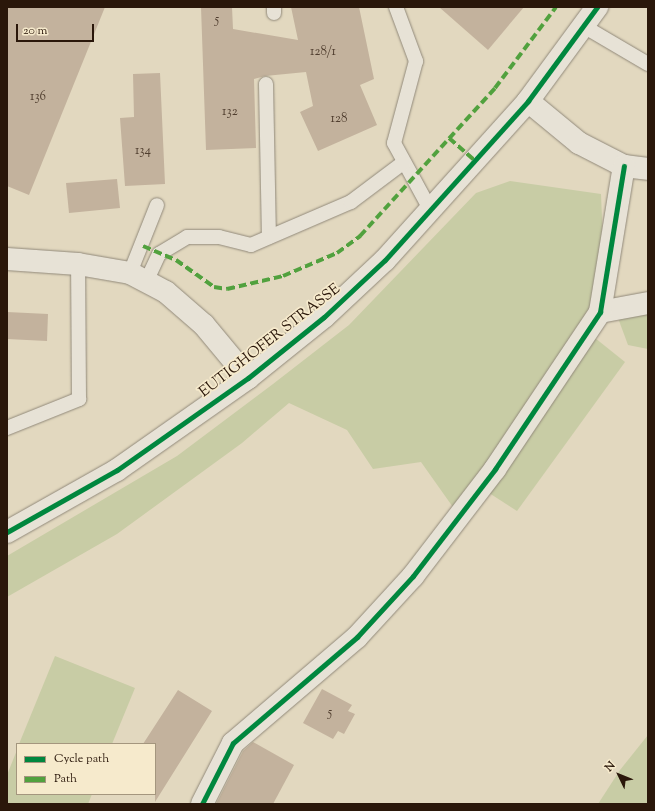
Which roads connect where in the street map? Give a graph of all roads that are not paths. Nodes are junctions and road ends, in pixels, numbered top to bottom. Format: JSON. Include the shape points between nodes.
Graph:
{"nodes":[{"id":1,"x":396,"y":7,"type":"edge"},
{"id":2,"x":597,"y":7,"type":"edge"},
{"id":3,"x":585,"y":27,"type":"junction"},
{"id":4,"x":648,"y":64,"type":"edge"},
{"id":5,"x":266,"y":84,"type":"dead end"},
{"id":6,"x":528,"y":101,"type":"junction"},
{"id":7,"x":404,"y":162,"type":"junction"},
{"id":8,"x":624,"y":166,"type":"junction"},
{"id":9,"x":648,"y":169,"type":"edge"},
{"id":10,"x":157,"y":205,"type":"dead end"},
{"id":11,"x":430,"y":209,"type":"junction"},
{"id":12,"x":269,"y":237,"type":"junction"},
{"id":13,"x":7,"y":259,"type":"edge"},
{"id":14,"x":78,"y":264,"type":"junction"},
{"id":15,"x":138,"y":278,"type":"junction"},
{"id":16,"x":648,"y":303,"type":"edge"},
{"id":17,"x":600,"y":312,"type":"junction"},
{"id":18,"x":248,"y":378,"type":"junction"},
{"id":19,"x":7,"y":428,"type":"edge"},
{"id":20,"x":7,"y":532,"type":"edge"},
{"id":21,"x":202,"y":804,"type":"edge"}],
"edges":[{"from":1,"to":7,"type":"lane","via":[[416,61],[394,143]]},
{"from":2,"to":3,"type":"street","name":"EUTIGHOFER STRASSE"},
{"from":3,"to":4,"type":"lane"},
{"from":3,"to":6,"type":"street","name":"EUTIGHOFER STRASSE"},
{"from":5,"to":12,"type":"lane"},
{"from":6,"to":8,"type":"street","via":[[579,143]]},
{"from":6,"to":11,"type":"street","name":"EUTIGHOFER STRASSE"},
{"from":7,"to":11,"type":"lane"},
{"from":7,"to":12,"type":"lane","via":[[351,202]]},
{"from":8,"to":9,"type":"street"},
{"from":8,"to":17,"type":"street"},
{"from":10,"to":15,"type":"lane"},
{"from":11,"to":18,"type":"street","name":"EUTIGHOFER STRASSE","via":[[385,260],[324,317]]},
{"from":12,"to":15,"type":"lane","via":[[251,245],[219,237],[187,237],[159,254]]},
{"from":13,"to":14,"type":"street","name":"EUTIGHOFER STRASSE"},
{"from":14,"to":15,"type":"street","name":"EUTIGHOFER STRASSE"},
{"from":14,"to":19,"type":"lane","via":[[79,399]]},
{"from":15,"to":18,"type":"street","name":"EUTIGHOFER STRASSE","via":[[166,292],[204,325]]},
{"from":16,"to":17,"type":"street"},
{"from":17,"to":21,"type":"street","via":[[495,469],[413,576],[357,637],[233,743]]},
{"from":18,"to":20,"type":"street","name":"EUTIGHOFER STRASSE","via":[[117,470]]}]}
